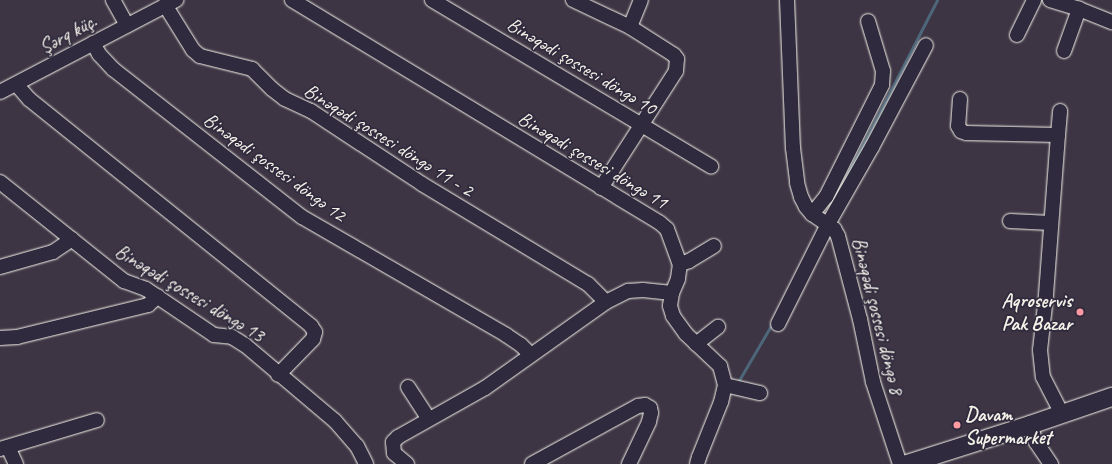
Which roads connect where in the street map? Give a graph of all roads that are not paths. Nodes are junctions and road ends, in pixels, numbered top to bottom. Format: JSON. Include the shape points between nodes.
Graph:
{"nodes":[{"id":1,"x":113,"y":0,"type":"edge"},
{"id":2,"x":292,"y":0,"type":"edge"},
{"id":3,"x":432,"y":0,"type":"edge"},
{"id":4,"x":573,"y":0,"type":"edge"},
{"id":5,"x":641,"y":0,"type":"edge"},
{"id":6,"x":787,"y":0,"type":"edge"},
{"id":7,"x":1034,"y":0,"type":"edge"},
{"id":8,"x":1050,"y":0,"type":"edge"},
{"id":9,"x":171,"y":3,"type":"edge"},
{"id":10,"x":1079,"y":9,"type":"junction"},
{"id":11,"x":868,"y":21,"type":"dead end"},
{"id":12,"x":1112,"y":22,"type":"edge"},
{"id":13,"x":127,"y":25,"type":"junction"},
{"id":14,"x":630,"y":27,"type":"junction"},
{"id":15,"x":1017,"y":35,"type":"dead end"},
{"id":16,"x":93,"y":43,"type":"junction"},
{"id":17,"x":926,"y":45,"type":"dead end"},
{"id":18,"x":1064,"y":51,"type":"dead end"},
{"id":19,"x":16,"y":84,"type":"junction"},
{"id":20,"x":0,"y":92,"type":"edge"},
{"id":21,"x":960,"y":99,"type":"dead end"},
{"id":22,"x":1060,"y":111,"type":"dead end"},
{"id":23,"x":641,"y":124,"type":"junction"},
{"id":24,"x":1058,"y":134,"type":"junction"},
{"id":25,"x":711,"y":166,"type":"dead end"},
{"id":26,"x":0,"y":182,"type":"edge"},
{"id":27,"x":602,"y":188,"type":"junction"},
{"id":28,"x":821,"y":219,"type":"junction"},
{"id":29,"x":1010,"y":221,"type":"dead end"},
{"id":30,"x":1052,"y":223,"type":"junction"},
{"id":31,"x":72,"y":239,"type":"junction"},
{"id":32,"x":714,"y":246,"type":"dead end"},
{"id":33,"x":680,"y":264,"type":"junction"},
{"id":34,"x":0,"y":267,"type":"edge"},
{"id":35,"x":788,"y":279,"type":"dead end"},
{"id":36,"x":672,"y":293,"type":"junction"},
{"id":37,"x":158,"y":296,"type":"junction"},
{"id":38,"x":606,"y":302,"type":"junction"},
{"id":39,"x":778,"y":324,"type":"dead end"},
{"id":40,"x":718,"y":327,"type":"dead end"},
{"id":41,"x":0,"y":338,"type":"edge"},
{"id":42,"x":696,"y":344,"type":"junction"},
{"id":43,"x":530,"y":354,"type":"junction"},
{"id":44,"x":278,"y":375,"type":"junction"},
{"id":45,"x":725,"y":385,"type":"junction"},
{"id":46,"x":408,"y":387,"type":"dead end"},
{"id":47,"x":760,"y":393,"type":"dead end"},
{"id":48,"x":1112,"y":396,"type":"edge"},
{"id":49,"x":1062,"y":414,"type":"junction"},
{"id":50,"x":429,"y":419,"type":"junction"},
{"id":51,"x":97,"y":420,"type":"dead end"},
{"id":52,"x":1030,"y":425,"type":"junction"},
{"id":53,"x":4,"y":448,"type":"edge"},
{"id":54,"x":910,"y":463,"type":"edge"},
{"id":55,"x":16,"y":464,"type":"edge"},
{"id":56,"x":366,"y":464,"type":"edge"},
{"id":57,"x":407,"y":464,"type":"edge"},
{"id":58,"x":532,"y":464,"type":"edge"},
{"id":59,"x":629,"y":464,"type":"edge"},
{"id":60,"x":697,"y":464,"type":"edge"},
{"id":61,"x":1051,"y":464,"type":"edge"}],
"edges":[{"from":1,"to":13,"type":"street"},
{"from":2,"to":27,"type":"street","name":"Binəqədi şossesi döngə 11"},
{"from":3,"to":23,"type":"street","name":"Binəqədi şossesi döngə 10"},
{"from":4,"to":14,"type":"street"},
{"from":5,"to":14,"type":"street"},
{"from":6,"to":28,"type":"street","name":"Binəqədi şossesi döngə 8","via":[[796,169],[801,197]]},
{"from":7,"to":15,"type":"street"},
{"from":8,"to":10,"type":"street"},
{"from":9,"to":13,"type":"street","name":"Şərq küç."},
{"from":9,"to":38,"type":"street","name":"Binəqədi şossesi döngə 11 - 2","via":[[193,50],[200,56],[252,69],[285,99],[311,111],[422,184],[588,284]]},
{"from":10,"to":12,"type":"street"},
{"from":10,"to":18,"type":"street"},
{"from":11,"to":28,"type":"street","via":[[883,71],[882,85],[826,197]]},
{"from":13,"to":16,"type":"street","name":"Şərq küç."},
{"from":14,"to":23,"type":"street","via":[[674,54],[677,59],[676,71]]},
{"from":16,"to":19,"type":"street","name":"Şərq küç."},
{"from":16,"to":43,"type":"street","name":"Binəqədi şossesi döngə 12","via":[[99,54],[113,68],[302,217],[506,335]]},
{"from":17,"to":28,"type":"street","via":[[872,147]]},
{"from":19,"to":20,"type":"street","name":"Şərq küç."},
{"from":19,"to":44,"type":"street","via":[[54,119],[312,326],[315,332],[313,339]]},
{"from":21,"to":24,"type":"street","via":[[958,126],[966,133]]},
{"from":22,"to":24,"type":"street"},
{"from":23,"to":25,"type":"street","name":"Binəqədi şossesi döngə 10"},
{"from":23,"to":27,"type":"street"},
{"from":24,"to":30,"type":"street"},
{"from":26,"to":31,"type":"street","name":"Binəqədi şossesi döngə 13"},
{"from":27,"to":33,"type":"street","name":"Binəqədi şossesi döngə 11","via":[[667,229]]},
{"from":28,"to":35,"type":"street","via":[[805,255]]},
{"from":28,"to":39,"type":"street"},
{"from":28,"to":54,"type":"street","name":"Binəqədi şossesi döngə 8","via":[[834,229],[838,236],[860,319],[873,382]]},
{"from":29,"to":30,"type":"street"},
{"from":30,"to":49,"type":"street","via":[[1040,364],[1043,378]]},
{"from":31,"to":34,"type":"street","via":[[54,252]]},
{"from":31,"to":37,"type":"street","name":"Binəqədi şossesi döngə 13","via":[[124,281]]},
{"from":32,"to":33,"type":"street"},
{"from":33,"to":36,"type":"street","via":[[678,279]]},
{"from":36,"to":38,"type":"street","via":[[628,291]]},
{"from":36,"to":42,"type":"street","via":[[670,306],[673,316]]},
{"from":37,"to":41,"type":"street","via":[[148,305],[17,337]]},
{"from":37,"to":44,"type":"street","name":"Binəqədi şossesi döngə 13","via":[[214,335],[232,338],[245,345]]},
{"from":38,"to":43,"type":"street"},
{"from":40,"to":42,"type":"street"},
{"from":42,"to":45,"type":"street","via":[[720,366]]},
{"from":43,"to":50,"type":"street","via":[[485,388]]},
{"from":44,"to":56,"type":"street","name":"Binəqədi şossesi döngə 13","via":[[335,421],[357,446]]},
{"from":45,"to":47,"type":"street"},
{"from":45,"to":60,"type":"street","via":[[722,402]]},
{"from":46,"to":50,"type":"street"},
{"from":48,"to":49,"type":"main road"},
{"from":49,"to":52,"type":"main road"},
{"from":50,"to":57,"type":"street","via":[[393,442],[394,453]]},
{"from":51,"to":53,"type":"street"},
{"from":52,"to":54,"type":"main road"},
{"from":52,"to":61,"type":"street","via":[[1036,442]]},
{"from":53,"to":55,"type":"street"},
{"from":58,"to":59,"type":"street","via":[[638,406],[645,406],[650,408],[651,413]]}]}
